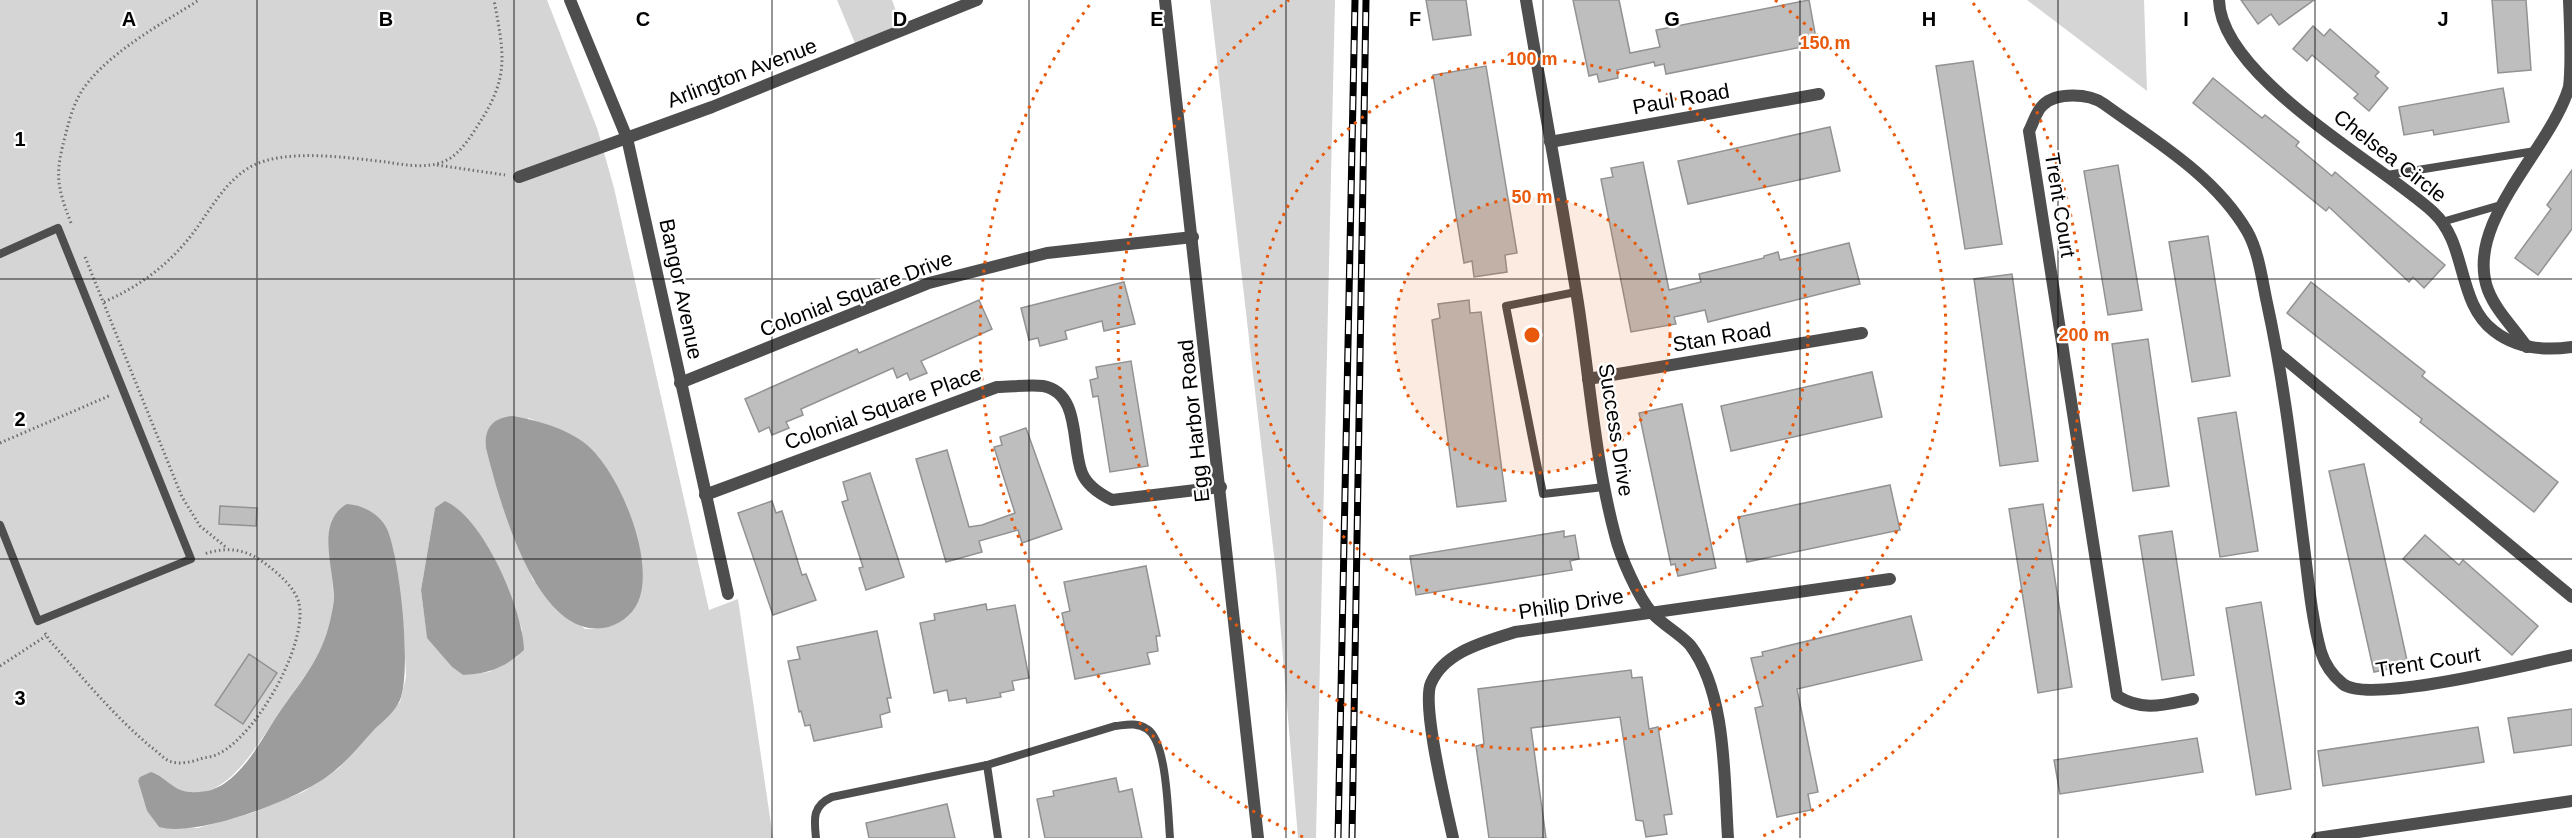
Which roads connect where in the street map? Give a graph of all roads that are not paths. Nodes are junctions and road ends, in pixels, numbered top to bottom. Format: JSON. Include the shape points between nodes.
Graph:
{"nodes":[{"id":1,"x":570,"y":0,"type":"edge"},
{"id":2,"x":977,"y":0,"type":"edge"},
{"id":3,"x":1165,"y":0,"type":"edge"},
{"id":4,"x":1526,"y":0,"type":"edge"},
{"id":5,"x":2219,"y":0,"type":"edge"},
{"id":6,"x":2569,"y":0,"type":"edge"},
{"id":7,"x":1819,"y":94,"type":"dead end"},
{"id":8,"x":2567,"y":101,"type":"edge"},
{"id":9,"x":627,"y":138,"type":"junction"},
{"id":10,"x":1550,"y":142,"type":"junction"},
{"id":11,"x":2535,"y":151,"type":"junction"},
{"id":12,"x":2387,"y":176,"type":"junction"},
{"id":13,"x":519,"y":177,"type":"road end"},
{"id":14,"x":2504,"y":204,"type":"junction"},
{"id":15,"x":2442,"y":222,"type":"junction"},
{"id":16,"x":1193,"y":237,"type":"junction"},
{"id":17,"x":0,"y":254,"type":"edge"},
{"id":18,"x":1576,"y":292,"type":"junction"},
{"id":19,"x":1862,"y":333,"type":"dead end"},
{"id":20,"x":2527,"y":346,"type":"junction"},
{"id":21,"x":2572,"y":347,"type":"edge"},
{"id":22,"x":2279,"y":354,"type":"junction"},
{"id":23,"x":1588,"y":379,"type":"junction"},
{"id":24,"x":680,"y":383,"type":"junction"},
{"id":25,"x":1221,"y":487,"type":"junction"},
{"id":26,"x":1604,"y":487,"type":"junction"},
{"id":27,"x":705,"y":495,"type":"junction"},
{"id":28,"x":0,"y":525,"type":"edge"},
{"id":29,"x":1890,"y":579,"type":"dead end"},
{"id":30,"x":728,"y":594,"type":"dead end"},
{"id":31,"x":2572,"y":597,"type":"edge"},
{"id":32,"x":1651,"y":612,"type":"junction"},
{"id":33,"x":2572,"y":655,"type":"edge"},
{"id":34,"x":2193,"y":699,"type":"dead end"},
{"id":35,"x":987,"y":765,"type":"junction"},
{"id":36,"x":2572,"y":801,"type":"edge"},
{"id":37,"x":2385,"y":834,"type":"edge"},
{"id":38,"x":816,"y":838,"type":"edge"},
{"id":39,"x":998,"y":838,"type":"edge"},
{"id":40,"x":1170,"y":838,"type":"edge"},
{"id":41,"x":1257,"y":838,"type":"edge"},
{"id":42,"x":1453,"y":838,"type":"edge"},
{"id":43,"x":1728,"y":838,"type":"edge"},
{"id":44,"x":2317,"y":838,"type":"edge"}],
"edges":[{"from":1,"to":9,"type":"street","name":"Bangor Avenue"},
{"from":2,"to":9,"type":"street","name":"Arlington Avenue","via":[[712,108]]},
{"from":3,"to":16,"type":"street","name":"Egg Harbor Road"},
{"from":4,"to":10,"type":"street","name":"Success Drive"},
{"from":5,"to":12,"type":"street","name":"Chelsea Circle","via":[[2227,32],[2243,58],[2303,114]]},
{"from":6,"to":8,"type":"street"},
{"from":7,"to":10,"type":"street","name":"Paul Road"},
{"from":8,"to":11,"type":"street"},
{"from":9,"to":13,"type":"street","name":"Arlington Avenue"},
{"from":9,"to":24,"type":"street","name":"Bangor Avenue"},
{"from":10,"to":18,"type":"street","name":"Success Drive"},
{"from":11,"to":12,"type":"lane"},
{"from":11,"to":14,"type":"street"},
{"from":12,"to":15,"type":"street","name":"Chelsea Circle"},
{"from":14,"to":15,"type":"lane"},
{"from":14,"to":20,"type":"street","via":[[2485,241],[2483,272],[2488,290]]},
{"from":15,"to":20,"type":"street","name":"Chelsea Circle","via":[[2480,315],[2492,330]]},
{"from":16,"to":24,"type":"street","name":"Colonial Square Drive","via":[[1047,253],[929,283]]},
{"from":16,"to":25,"type":"street","name":"Egg Harbor Road"},
{"from":17,"to":28,"type":"lane","via":[[58,228],[191,559],[38,621]]},
{"from":18,"to":23,"type":"street","name":"Success Drive"},
{"from":18,"to":26,"type":"lane","via":[[1506,306],[1543,494]]},
{"from":19,"to":23,"type":"street","name":"Stan Road"},
{"from":20,"to":21,"type":"street","name":"Chelsea Circle","via":[[2551,350]]},
{"from":22,"to":31,"type":"street"},
{"from":22,"to":33,"type":"street","name":"Trent Court","via":[[2309,577],[2321,651],[2328,669],[2345,686],[2359,691],[2441,682]]},
{"from":22,"to":34,"type":"street","name":"Trent Court","via":[[2256,254],[2249,234],[2228,201],[2185,162],[2100,101],[2066,96],[2042,106],[2029,131],[2117,696],[2132,705],[2153,707]]},
{"from":23,"to":26,"type":"street","name":"Success Drive"},
{"from":24,"to":27,"type":"street","name":"Bangor Avenue"},
{"from":25,"to":27,"type":"street","name":"Colonial Square Place","via":[[1112,500],[1098,493],[1082,474],[1069,406],[1057,392],[1043,386],[997,387]]},
{"from":25,"to":41,"type":"street","name":"Egg Harbor Road"},
{"from":26,"to":32,"type":"street","name":"Success Drive","via":[[1616,538]]},
{"from":27,"to":30,"type":"street","name":"Bangor Avenue"},
{"from":29,"to":32,"type":"street","name":"Philip Drive"},
{"from":32,"to":42,"type":"street","name":"Philip Drive","via":[[1515,632],[1467,647],[1439,670],[1430,685],[1431,727]]},
{"from":32,"to":43,"type":"street","name":"Success Drive","via":[[1689,645],[1713,694]]},
{"from":35,"to":38,"type":"lane","via":[[832,797],[813,816]]},
{"from":35,"to":39,"type":"lane"},
{"from":35,"to":40,"type":"lane","via":[[1115,726],[1136,724],[1149,729],[1159,748]]},
{"from":36,"to":37,"type":"street"},
{"from":37,"to":44,"type":"street"}]}
